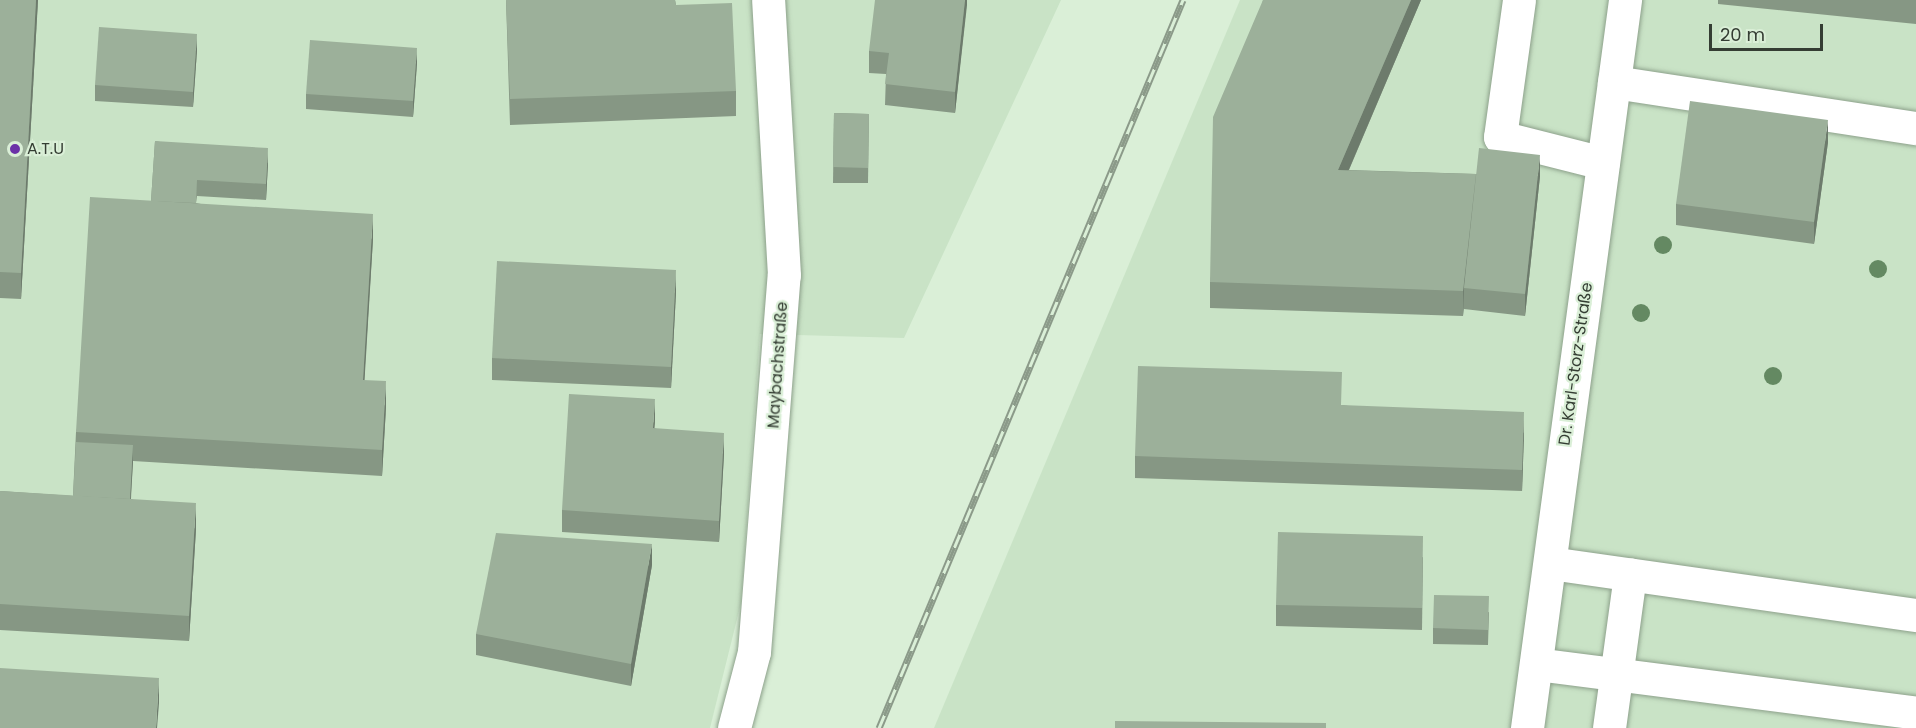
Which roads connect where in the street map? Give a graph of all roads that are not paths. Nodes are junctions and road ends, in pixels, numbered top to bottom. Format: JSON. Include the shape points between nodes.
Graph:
{"nodes":[{"id":1,"x":768,"y":0,"type":"edge"},
{"id":2,"x":1519,"y":0,"type":"edge"},
{"id":3,"x":1625,"y":0,"type":"edge"},
{"id":4,"x":1614,"y":82,"type":"junction"},
{"id":5,"x":1916,"y":128,"type":"edge"},
{"id":6,"x":1603,"y":163,"type":"junction"},
{"id":7,"x":1550,"y":563,"type":"junction"},
{"id":8,"x":1630,"y":574,"type":"junction"},
{"id":9,"x":1916,"y":615,"type":"edge"},
{"id":10,"x":1536,"y":664,"type":"junction"},
{"id":11,"x":1616,"y":674,"type":"junction"},
{"id":12,"x":1916,"y":713,"type":"edge"},
{"id":13,"x":734,"y":728,"type":"edge"},
{"id":14,"x":1527,"y":728,"type":"edge"},
{"id":15,"x":1609,"y":728,"type":"edge"}],
"edges":[{"from":1,"to":13,"type":"street","name":"Maybachstraße","via":[[784,275],[754,652]]},
{"from":2,"to":6,"type":"street","via":[[1500,137]]},
{"from":3,"to":4,"type":"street","name":"Dr. Karl-Storz-Straße"},
{"from":4,"to":5,"type":"street"},
{"from":4,"to":6,"type":"street","name":"Dr. Karl-Storz-Straße"},
{"from":6,"to":7,"type":"street","name":"Dr. Karl-Storz-Straße"},
{"from":7,"to":8,"type":"street"},
{"from":7,"to":10,"type":"street","name":"Dr. Karl-Storz-Straße"},
{"from":8,"to":9,"type":"street"},
{"from":8,"to":11,"type":"street"},
{"from":10,"to":11,"type":"street"},
{"from":10,"to":14,"type":"street","name":"Dr. Karl-Storz-Straße"},
{"from":11,"to":12,"type":"street"},
{"from":11,"to":15,"type":"street"}]}
